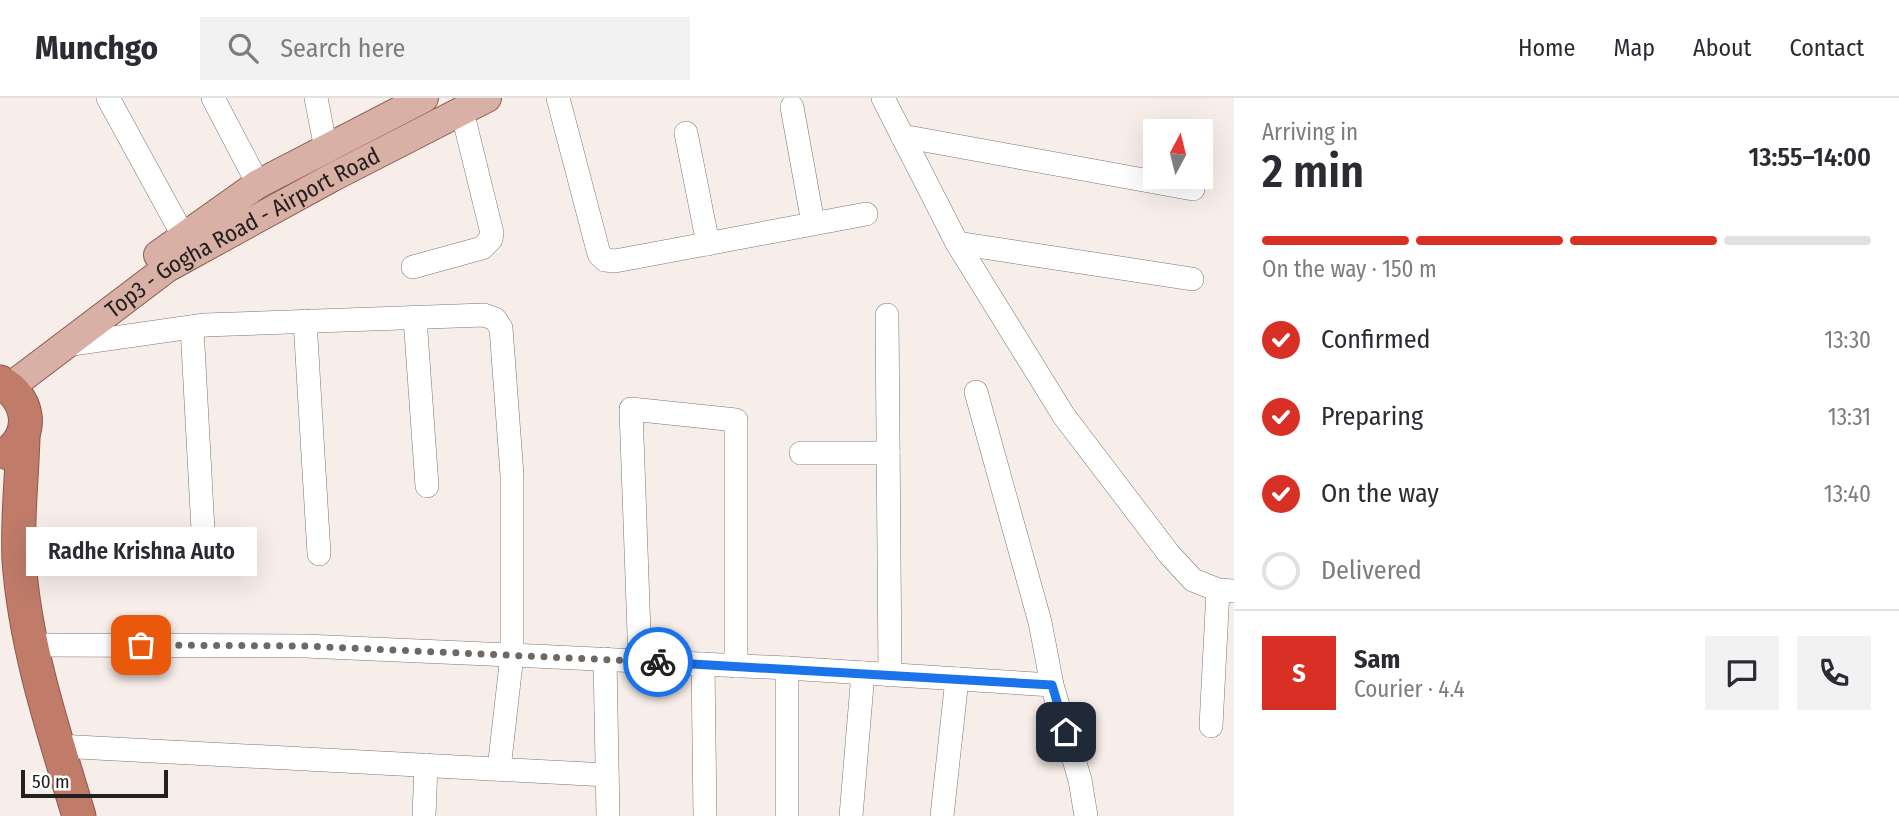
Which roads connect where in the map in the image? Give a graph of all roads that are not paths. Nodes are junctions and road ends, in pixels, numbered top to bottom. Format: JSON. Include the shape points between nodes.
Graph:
{"nodes":[{"id":1,"x":108,"y":98,"type":"edge"},
{"id":2,"x":213,"y":98,"type":"edge"},
{"id":3,"x":316,"y":98,"type":"edge"},
{"id":4,"x":424,"y":98,"type":"edge"},
{"id":5,"x":487,"y":98,"type":"edge"},
{"id":6,"x":558,"y":98,"type":"edge"},
{"id":7,"x":883,"y":98,"type":"edge"},
{"id":8,"x":792,"y":107,"type":"dead end"},
{"id":9,"x":462,"y":111,"type":"junction"},
{"id":10,"x":686,"y":133,"type":"dead end"},
{"id":11,"x":902,"y":136,"type":"junction"},
{"id":12,"x":326,"y":149,"type":"junction"},
{"id":13,"x":1143,"y":179,"type":"edge"},
{"id":14,"x":258,"y":184,"type":"junction"},
{"id":15,"x":866,"y":214,"type":"dead end"},
{"id":16,"x":813,"y":223,"type":"junction"},
{"id":17,"x":184,"y":237,"type":"junction"},
{"id":18,"x":957,"y":243,"type":"junction"},
{"id":19,"x":708,"y":244,"type":"junction"},
{"id":20,"x":413,"y":267,"type":"dead end"},
{"id":21,"x":1192,"y":279,"type":"dead end"},
{"id":22,"x":887,"y":316,"type":"dead end"},
{"id":23,"x":415,"y":318,"type":"junction"},
{"id":24,"x":305,"y":321,"type":"junction"},
{"id":25,"x":192,"y":327,"type":"junction"},
{"id":26,"x":63,"y":346,"type":"junction"},
{"id":27,"x":4,"y":384,"type":"edge"},
{"id":28,"x":976,"y":392,"type":"dead end"},
{"id":29,"x":11,"y":447,"type":"edge"},
{"id":30,"x":801,"y":453,"type":"dead end"},
{"id":31,"x":888,"y":453,"type":"junction"},
{"id":32,"x":427,"y":485,"type":"dead end"},
{"id":33,"x":0,"y":521,"type":"edge"},
{"id":34,"x":204,"y":549,"type":"dead end"},
{"id":35,"x":319,"y":554,"type":"dead end"},
{"id":36,"x":19,"y":559,"type":"junction"},
{"id":37,"x":1226,"y":591,"type":"edge"},
{"id":38,"x":32,"y":645,"type":"junction"},
{"id":39,"x":512,"y":654,"type":"junction"},
{"id":40,"x":605,"y":659,"type":"junction"},
{"id":41,"x":640,"y":661,"type":"junction"},
{"id":42,"x":703,"y":664,"type":"junction"},
{"id":43,"x":736,"y":666,"type":"junction"},
{"id":44,"x":787,"y":668,"type":"junction"},
{"id":45,"x":863,"y":673,"type":"junction"},
{"id":46,"x":890,"y":675,"type":"junction"},
{"id":47,"x":957,"y":679,"type":"junction"},
{"id":48,"x":1052,"y":685,"type":"junction"},
{"id":49,"x":1211,"y":726,"type":"dead end"},
{"id":50,"x":58,"y":746,"type":"junction"},
{"id":51,"x":426,"y":765,"type":"junction"},
{"id":52,"x":499,"y":769,"type":"junction"},
{"id":53,"x":607,"y":775,"type":"junction"},
{"id":54,"x":79,"y":816,"type":"edge"},
{"id":55,"x":424,"y":816,"type":"edge"},
{"id":56,"x":608,"y":816,"type":"edge"},
{"id":57,"x":705,"y":816,"type":"edge"},
{"id":58,"x":786,"y":816,"type":"edge"},
{"id":59,"x":851,"y":816,"type":"edge"},
{"id":60,"x":943,"y":816,"type":"edge"},
{"id":61,"x":1086,"y":816,"type":"edge"}],
"edges":[{"from":1,"to":17,"type":"street"},
{"from":2,"to":14,"type":"street"},
{"from":3,"to":12,"type":"street"},
{"from":4,"to":12,"type":"main road"},
{"from":5,"to":9,"type":"main road","name":"Top3 - Gogha Road - Airport Road"},
{"from":6,"to":19,"type":"street","via":[[599,254],[605,260]]},
{"from":7,"to":11,"type":"street"},
{"from":8,"to":16,"type":"street"},
{"from":9,"to":20,"type":"street","via":[[491,239],[482,248]]},
{"from":9,"to":26,"type":"main road","name":"Top3 - Gogha Road - Airport Road","via":[[167,268]]},
{"from":10,"to":19,"type":"street"},
{"from":11,"to":13,"type":"street"},
{"from":11,"to":18,"type":"street"},
{"from":12,"to":14,"type":"main road"},
{"from":14,"to":17,"type":"main road"},
{"from":15,"to":16,"type":"street"},
{"from":16,"to":19,"type":"street"},
{"from":17,"to":27,"type":"main road","via":[[50,339]]},
{"from":18,"to":21,"type":"street"},
{"from":18,"to":37,"type":"street","via":[[1064,416],[1169,554],[1193,580]]},
{"from":22,"to":31,"type":"street"},
{"from":23,"to":24,"type":"street"},
{"from":23,"to":32,"type":"street"},
{"from":23,"to":39,"type":"street","via":[[484,315],[495,319],[501,328],[512,475]]},
{"from":24,"to":25,"type":"street"},
{"from":24,"to":35,"type":"street"},
{"from":25,"to":26,"type":"street"},
{"from":25,"to":34,"type":"street"},
{"from":26,"to":27,"type":"main road","name":"Top3 - Gogha Road - Airport Road"},
{"from":27,"to":29,"type":"highway","via":[[20,397],[25,410],[26,423]]},
{"from":28,"to":48,"type":"street","via":[[1040,622]]},
{"from":29,"to":36,"type":"highway"},
{"from":30,"to":31,"type":"street"},
{"from":31,"to":46,"type":"street"},
{"from":33,"to":36,"type":"highway"},
{"from":36,"to":38,"type":"highway"},
{"from":37,"to":49,"type":"street"},
{"from":38,"to":39,"type":"street","via":[[305,646]]},
{"from":38,"to":50,"type":"highway"},
{"from":39,"to":40,"type":"street"},
{"from":39,"to":52,"type":"street"},
{"from":40,"to":41,"type":"street"},
{"from":40,"to":53,"type":"street"},
{"from":41,"to":42,"type":"street"},
{"from":41,"to":43,"type":"street","via":[[631,409],[736,420]]},
{"from":42,"to":43,"type":"street"},
{"from":42,"to":57,"type":"street"},
{"from":43,"to":44,"type":"street"},
{"from":44,"to":45,"type":"street"},
{"from":44,"to":58,"type":"street"},
{"from":45,"to":46,"type":"street"},
{"from":45,"to":59,"type":"street"},
{"from":46,"to":47,"type":"street"},
{"from":47,"to":48,"type":"street"},
{"from":47,"to":60,"type":"street"},
{"from":48,"to":61,"type":"street"},
{"from":50,"to":51,"type":"street"},
{"from":50,"to":54,"type":"highway"},
{"from":51,"to":52,"type":"street"},
{"from":51,"to":55,"type":"street"},
{"from":52,"to":53,"type":"street"},
{"from":53,"to":56,"type":"street"}]}
